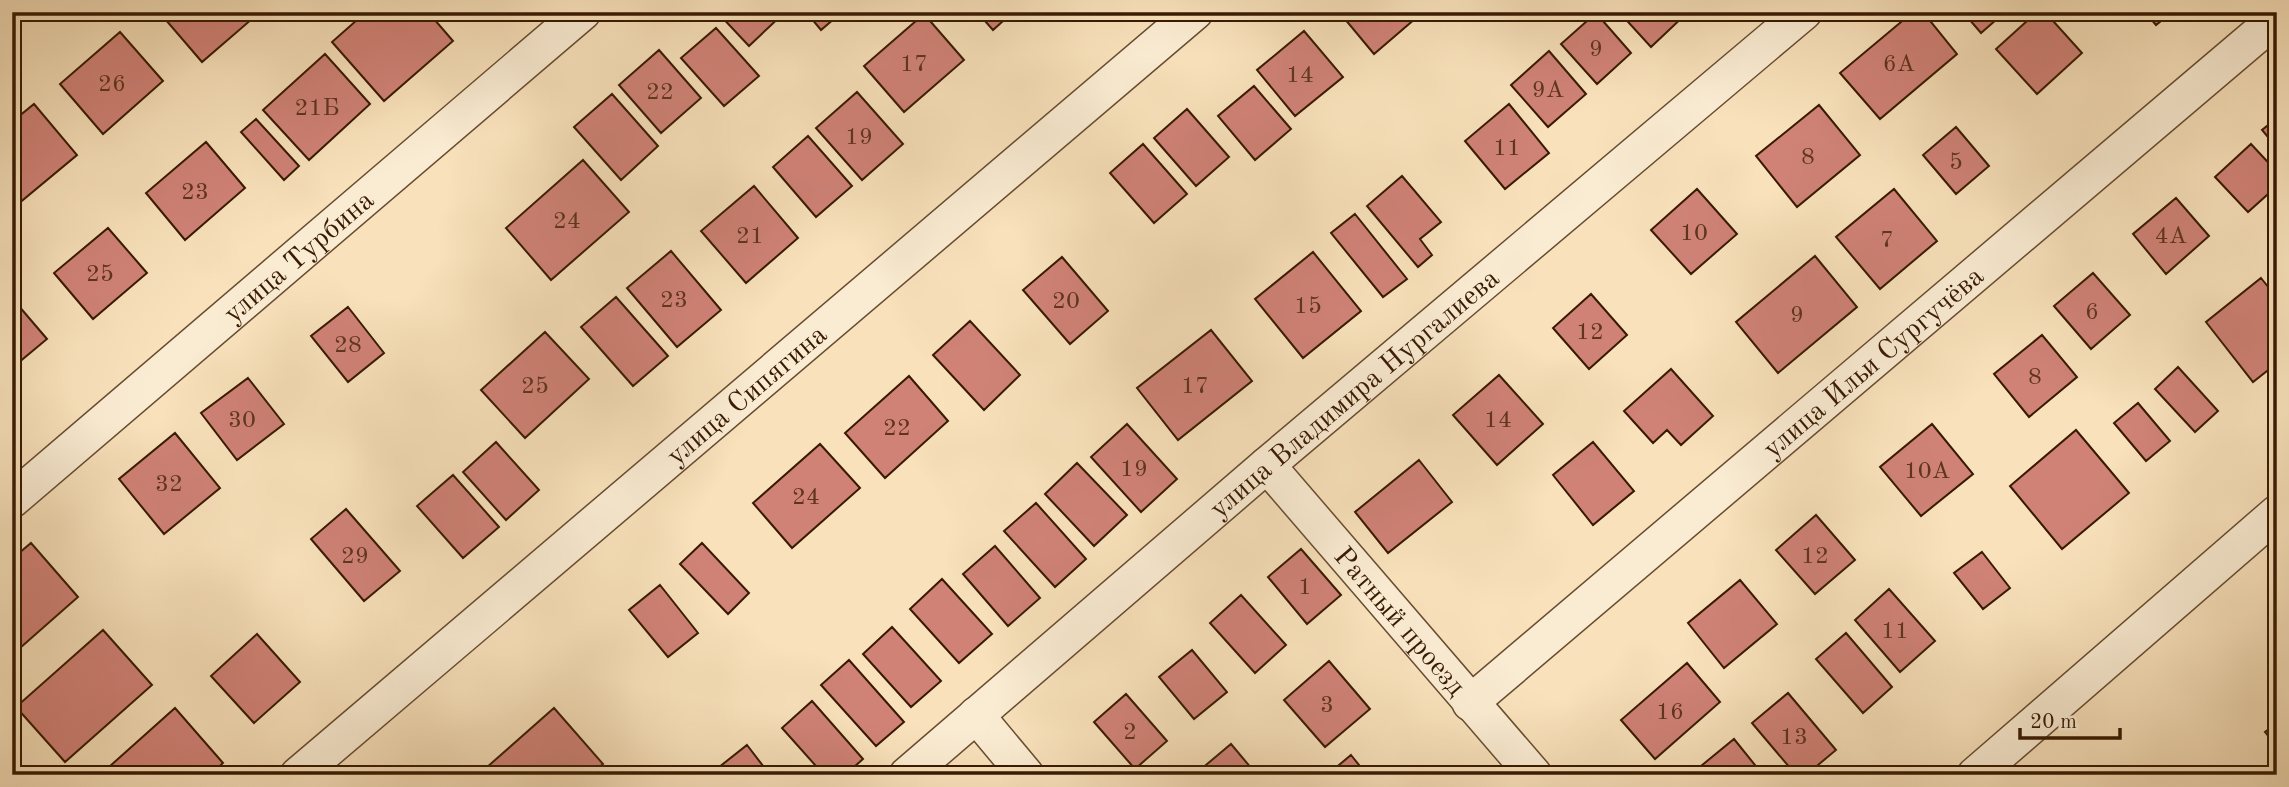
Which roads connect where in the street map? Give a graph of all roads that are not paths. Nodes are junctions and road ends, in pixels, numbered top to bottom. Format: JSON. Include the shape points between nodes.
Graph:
{"nodes":[{"id":1,"x":583,"y":12,"type":"edge"},
{"id":2,"x":1195,"y":12,"type":"edge"},
{"id":3,"x":1804,"y":12,"type":"edge"},
{"id":4,"x":2277,"y":18,"type":"edge"},
{"id":5,"x":1267,"y":465,"type":"junction"},
{"id":6,"x":12,"y":500,"type":"edge"},
{"id":7,"x":2277,"y":513,"type":"edge"},
{"id":8,"x":1470,"y":703,"type":"junction"},
{"id":9,"x":976,"y":715,"type":"junction"},
{"id":10,"x":298,"y":775,"type":"edge"},
{"id":11,"x":907,"y":775,"type":"edge"},
{"id":12,"x":1026,"y":775,"type":"edge"},
{"id":13,"x":1534,"y":775,"type":"edge"},
{"id":14,"x":1975,"y":775,"type":"edge"}],
"edges":[{"from":1,"to":6,"type":"street","name":"улица Турбина"},
{"from":2,"to":10,"type":"street","name":"улица Сипягина"},
{"from":3,"to":5,"type":"street","name":"улица Владимира Нургалиева"},
{"from":4,"to":8,"type":"street","name":"улица Ильи Сургучёва"},
{"from":5,"to":8,"type":"street","name":"Ратный проезд"},
{"from":5,"to":9,"type":"street","name":"улица Владимира Нургалиева"},
{"from":7,"to":14,"type":"street"},
{"from":8,"to":13,"type":"street","name":"Ратный проезд"},
{"from":9,"to":11,"type":"street","name":"улица Владимира Нургалиева"},
{"from":9,"to":12,"type":"street"}]}
